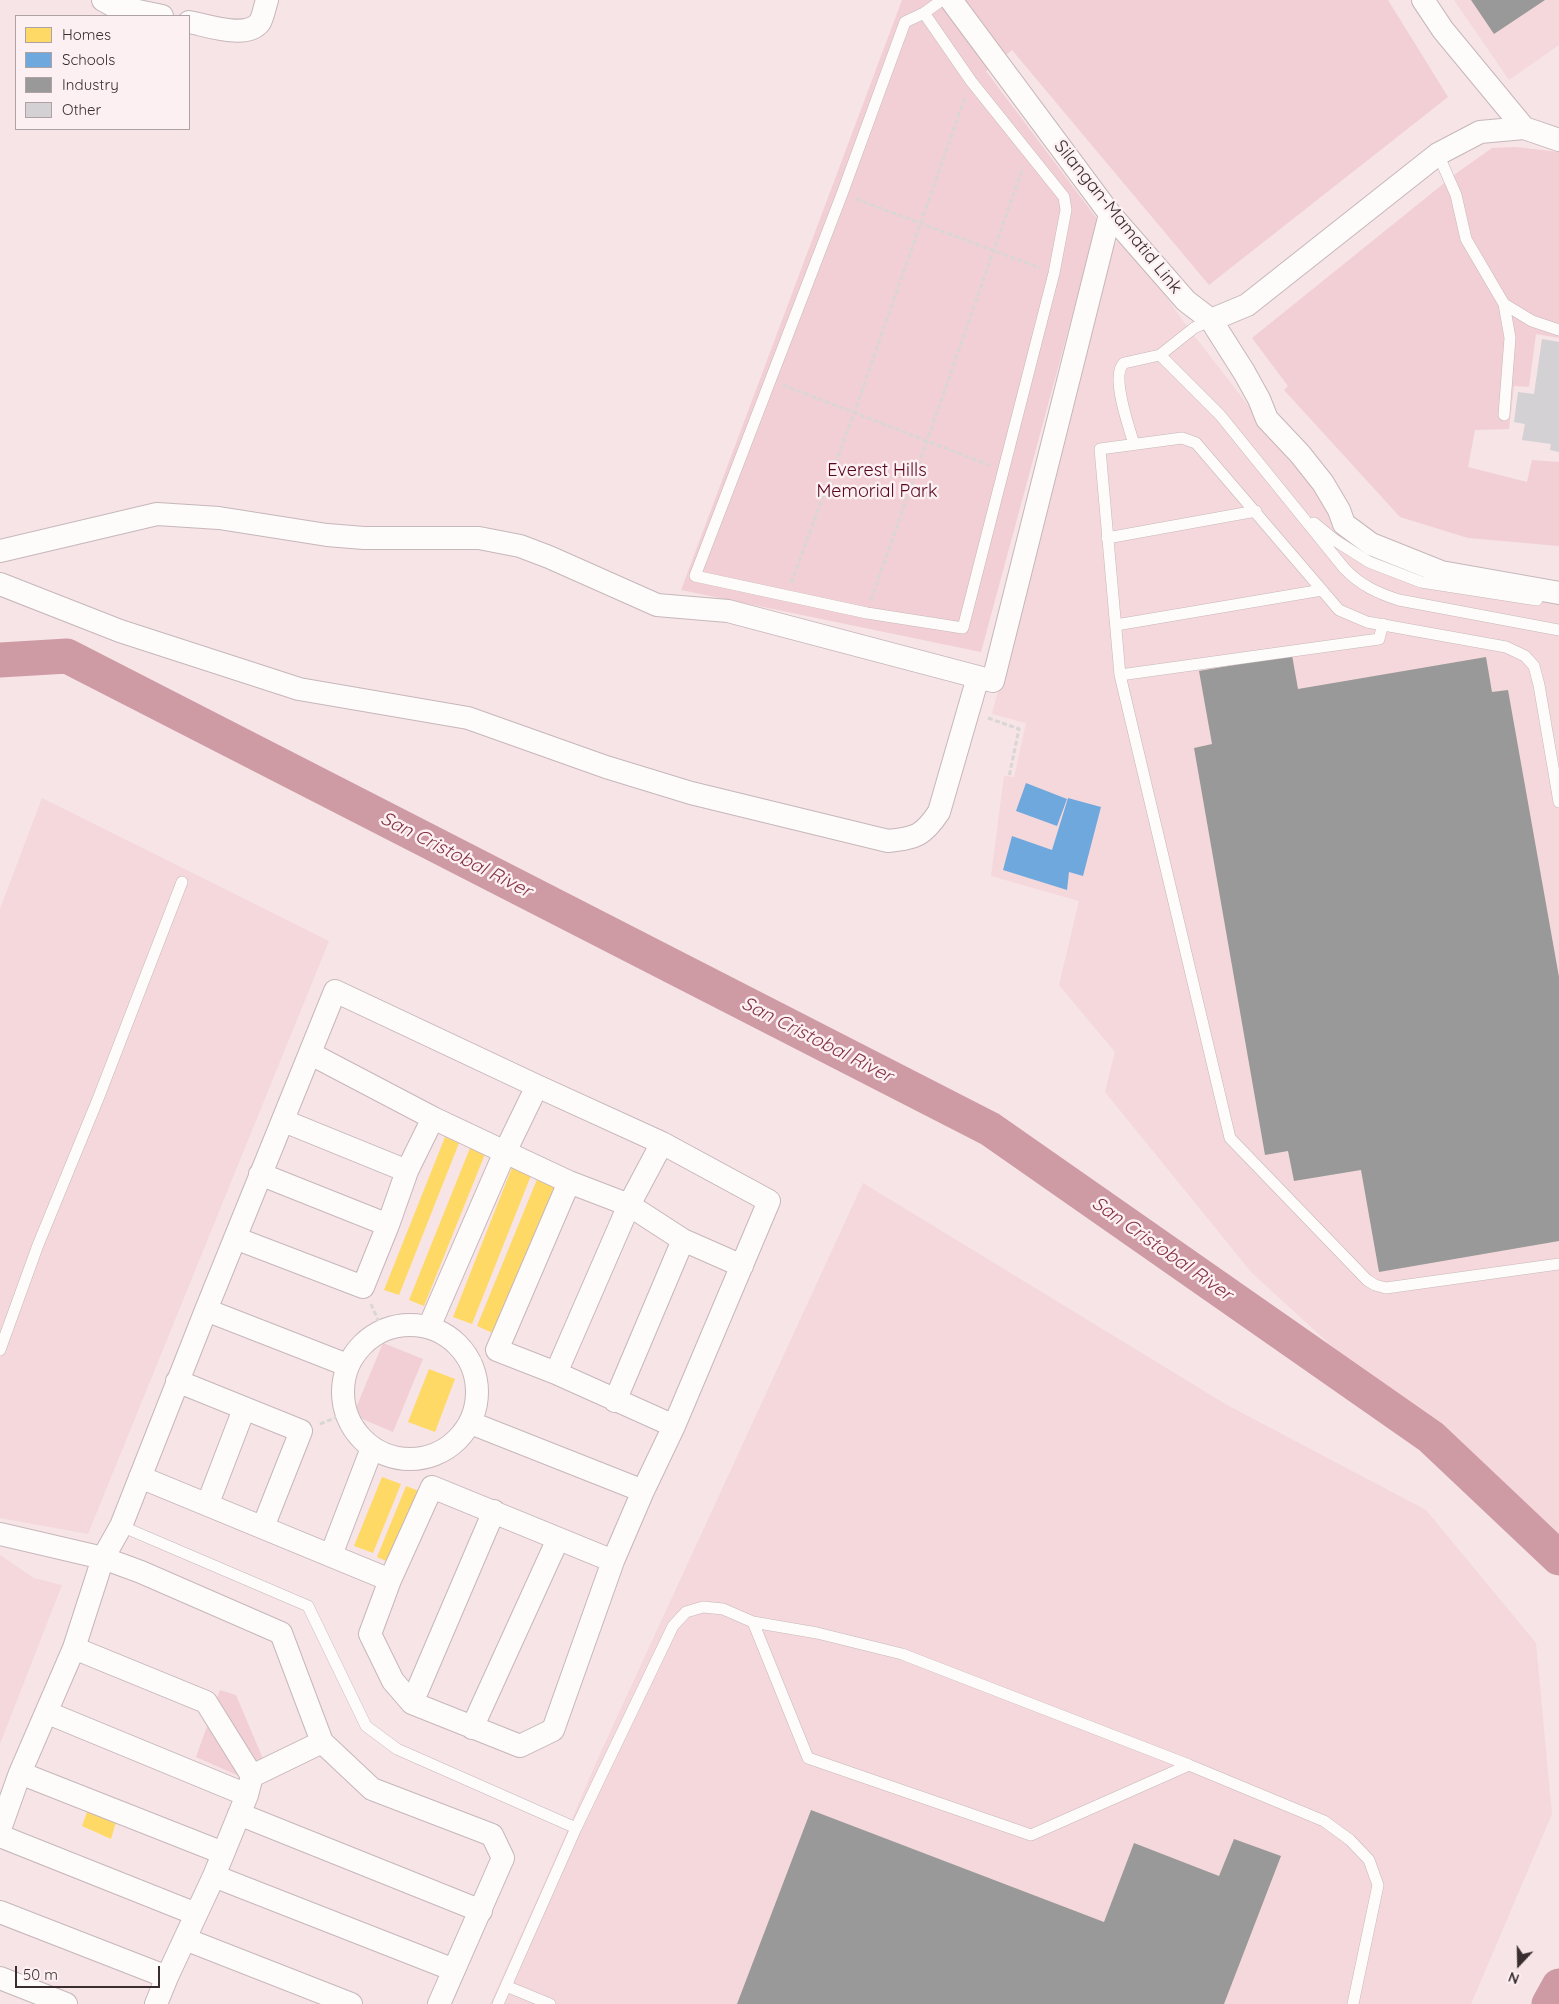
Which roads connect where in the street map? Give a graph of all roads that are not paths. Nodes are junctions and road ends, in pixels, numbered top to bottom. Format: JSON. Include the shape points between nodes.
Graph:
{"nodes":[{"id":1,"x":103,"y":0,"type":"edge"},
{"id":2,"x":267,"y":0,"type":"edge"},
{"id":3,"x":942,"y":0,"type":"edge"},
{"id":4,"x":951,"y":0,"type":"edge"},
{"id":5,"x":1423,"y":0,"type":"edge"},
{"id":6,"x":924,"y":13,"type":"junction"},
{"id":7,"x":157,"y":15,"type":"edge"},
{"id":8,"x":190,"y":22,"type":"edge"},
{"id":9,"x":1524,"y":128,"type":"junction"},
{"id":10,"x":1559,"y":140,"type":"edge"},
{"id":11,"x":1438,"y":154,"type":"junction"},
{"id":12,"x":1110,"y":214,"type":"junction"},
{"id":13,"x":1504,"y":304,"type":"junction"},
{"id":14,"x":1211,"y":320,"type":"junction"},
{"id":15,"x":1559,"y":330,"type":"edge"},
{"id":16,"x":1160,"y":355,"type":"junction"},
{"id":17,"x":1504,"y":415,"type":"dead end"},
{"id":18,"x":1134,"y":444,"type":"junction"},
{"id":19,"x":1294,"y":506,"type":"junction"},
{"id":20,"x":1256,"y":512,"type":"junction"},
{"id":21,"x":1108,"y":538,"type":"junction"},
{"id":22,"x":0,"y":551,"type":"edge"},
{"id":23,"x":0,"y":584,"type":"edge"},
{"id":24,"x":1322,"y":590,"type":"junction"},
{"id":25,"x":1559,"y":592,"type":"edge"},
{"id":26,"x":1559,"y":603,"type":"edge"},
{"id":27,"x":1383,"y":624,"type":"junction"},
{"id":28,"x":1116,"y":625,"type":"junction"},
{"id":29,"x":1559,"y":630,"type":"edge"},
{"id":30,"x":1120,"y":675,"type":"junction"},
{"id":31,"x":985,"y":679,"type":"junction"},
{"id":32,"x":1559,"y":802,"type":"edge"},
{"id":33,"x":182,"y":882,"type":"dead end"},
{"id":34,"x":311,"y":1054,"type":"junction"},
{"id":35,"x":537,"y":1086,"type":"junction"},
{"id":36,"x":433,"y":1118,"type":"junction"},
{"id":37,"x":284,"y":1121,"type":"junction"},
{"id":38,"x":662,"y":1142,"type":"junction"},
{"id":39,"x":505,"y":1152,"type":"junction"},
{"id":40,"x":407,"y":1171,"type":"junction"},
{"id":41,"x":260,"y":1174,"type":"junction"},
{"id":42,"x":569,"y":1182,"type":"junction"},
{"id":43,"x":629,"y":1205,"type":"junction"},
{"id":44,"x":388,"y":1225,"type":"junction"},
{"id":45,"x":235,"y":1238,"type":"junction"},
{"id":46,"x":683,"y":1240,"type":"junction"},
{"id":47,"x":1559,"y":1264,"type":"edge"},
{"id":48,"x":742,"y":1266,"type":"junction"},
{"id":49,"x":206,"y":1310,"type":"junction"},
{"id":50,"x":428,"y":1326,"type":"junction"},
{"id":51,"x":0,"y":1350,"type":"edge"},
{"id":52,"x":347,"y":1365,"type":"junction"},
{"id":53,"x":556,"y":1373,"type":"junction"},
{"id":54,"x":177,"y":1381,"type":"junction"},
{"id":55,"x":615,"y":1401,"type":"junction"},
{"id":56,"x":244,"y":1409,"type":"junction"},
{"id":57,"x":471,"y":1423,"type":"junction"},
{"id":58,"x":674,"y":1426,"type":"junction"},
{"id":59,"x":372,"y":1448,"type":"junction"},
{"id":60,"x":140,"y":1477,"type":"junction"},
{"id":61,"x":643,"y":1491,"type":"junction"},
{"id":62,"x":208,"y":1503,"type":"junction"},
{"id":63,"x":494,"y":1511,"type":"junction"},
{"id":64,"x":121,"y":1526,"type":"junction"},
{"id":65,"x":262,"y":1527,"type":"junction"},
{"id":66,"x":0,"y":1534,"type":"edge"},
{"id":67,"x":558,"y":1539,"type":"junction"},
{"id":68,"x":331,"y":1555,"type":"junction"},
{"id":69,"x":103,"y":1558,"type":"junction"},
{"id":70,"x":613,"y":1561,"type":"junction"},
{"id":71,"x":390,"y":1580,"type":"junction"},
{"id":72,"x":753,"y":1622,"type":"junction"},
{"id":73,"x":74,"y":1648,"type":"junction"},
{"id":74,"x":412,"y":1703,"type":"junction"},
{"id":75,"x":48,"y":1712,"type":"junction"},
{"id":76,"x":472,"y":1728,"type":"junction"},
{"id":77,"x":322,"y":1742,"type":"junction"},
{"id":78,"x":1189,"y":1765,"type":"junction"},
{"id":79,"x":20,"y":1773,"type":"junction"},
{"id":80,"x":246,"y":1795,"type":"junction"},
{"id":81,"x":576,"y":1828,"type":"junction"},
{"id":82,"x":0,"y":1829,"type":"edge"},
{"id":83,"x":0,"y":1836,"type":"edge"},
{"id":84,"x":223,"y":1853,"type":"junction"},
{"id":85,"x":214,"y":1876,"type":"junction"},
{"id":86,"x":481,"y":1911,"type":"junction"},
{"id":87,"x":0,"y":1912,"type":"edge"},
{"id":88,"x":196,"y":1914,"type":"junction"},
{"id":89,"x":185,"y":1940,"type":"junction"},
{"id":90,"x":454,"y":1970,"type":"junction"},
{"id":91,"x":0,"y":1978,"type":"edge"},
{"id":92,"x":506,"y":1986,"type":"junction"},
{"id":93,"x":165,"y":1995,"type":"edge"},
{"id":94,"x":66,"y":2004,"type":"edge"},
{"id":95,"x":351,"y":2004,"type":"edge"},
{"id":96,"x":439,"y":2004,"type":"edge"},
{"id":97,"x":498,"y":2004,"type":"edge"},
{"id":98,"x":550,"y":2004,"type":"edge"},
{"id":99,"x":1353,"y":2004,"type":"edge"}],
"edges":[{"from":1,"to":7,"type":"street","via":[[114,6]]},
{"from":2,"to":8,"type":"street","via":[[260,22],[251,29],[237,32]]},
{"from":3,"to":6,"type":"lane"},
{"from":4,"to":12,"type":"street","name":"Silangan-Mamatid Link"},
{"from":5,"to":9,"type":"street","via":[[1443,30]]},
{"from":6,"to":6,"type":"lane","via":[[971,81],[1064,197],[1066,210],[1054,273],[963,628],[866,613],[695,576],[905,22]]},
{"from":9,"to":10,"type":"street"},
{"from":9,"to":11,"type":"street","via":[[1480,132]]},
{"from":11,"to":13,"type":"lane","via":[[1456,195],[1466,239]]},
{"from":11,"to":14,"type":"street","via":[[1247,305]]},
{"from":12,"to":14,"type":"street","name":"Silangan-Mamatid Link","via":[[1186,301]]},
{"from":12,"to":31,"type":"street"},
{"from":13,"to":15,"type":"lane"},
{"from":13,"to":17,"type":"lane","via":[[1510,338]]},
{"from":14,"to":16,"type":"lane","via":[[1194,328]]},
{"from":14,"to":25,"type":"street","via":[[1244,372],[1267,419],[1323,483],[1344,524],[1371,544],[1441,572]]},
{"from":16,"to":18,"type":"lane","via":[[1124,363],[1118,374]]},
{"from":16,"to":19,"type":"lane","via":[[1220,415]]},
{"from":18,"to":20,"type":"lane","via":[[1182,438],[1196,443]]},
{"from":18,"to":21,"type":"lane","via":[[1100,449]]},
{"from":19,"to":26,"type":"lane","via":[[1336,541],[1368,562],[1421,582]]},
{"from":19,"to":29,"type":"lane","via":[[1353,578],[1380,594]]},
{"from":20,"to":21,"type":"lane"},
{"from":20,"to":24,"type":"lane"},
{"from":21,"to":28,"type":"lane"},
{"from":22,"to":31,"type":"street","via":[[157,514],[219,518],[364,538],[479,538],[549,556],[657,604],[728,611]]},
{"from":23,"to":31,"type":"street","via":[[120,631],[299,689],[468,718],[691,793],[888,841],[911,838],[928,829],[938,812]]},
{"from":24,"to":27,"type":"lane","via":[[1339,610]]},
{"from":24,"to":28,"type":"lane"},
{"from":27,"to":30,"type":"lane","via":[[1379,639]]},
{"from":27,"to":32,"type":"lane","via":[[1506,647],[1525,656],[1534,666],[1539,685]]},
{"from":28,"to":30,"type":"lane"},
{"from":30,"to":47,"type":"lane","via":[[1230,1138],[1375,1286],[1386,1288]]},
{"from":33,"to":51,"type":"lane","via":[[38,1245]]},
{"from":34,"to":35,"type":"street","via":[[335,991]]},
{"from":34,"to":36,"type":"street"},
{"from":34,"to":37,"type":"street"},
{"from":35,"to":38,"type":"street"},
{"from":35,"to":39,"type":"street"},
{"from":36,"to":39,"type":"street"},
{"from":36,"to":40,"type":"street"},
{"from":37,"to":40,"type":"street"},
{"from":37,"to":41,"type":"street"},
{"from":38,"to":43,"type":"street"},
{"from":38,"to":48,"type":"street","via":[[769,1201]]},
{"from":39,"to":42,"type":"street"},
{"from":39,"to":50,"type":"street"},
{"from":40,"to":44,"type":"street"},
{"from":41,"to":44,"type":"street"},
{"from":41,"to":45,"type":"street"},
{"from":42,"to":43,"type":"street"},
{"from":42,"to":53,"type":"street","via":[[497,1350]]},
{"from":43,"to":46,"type":"street"},
{"from":43,"to":53,"type":"street"},
{"from":44,"to":45,"type":"street","via":[[363,1287]]},
{"from":45,"to":49,"type":"street"},
{"from":46,"to":48,"type":"street"},
{"from":46,"to":55,"type":"street"},
{"from":48,"to":58,"type":"street"},
{"from":49,"to":52,"type":"street"},
{"from":49,"to":54,"type":"street"},
{"from":50,"to":52,"type":"street","via":[[382,1329]]},
{"from":50,"to":57,"type":"street","via":[[454,1340],[472,1363],[478,1393]]},
{"from":52,"to":59,"type":"street","via":[[341,1389],[345,1414],[355,1433]]},
{"from":53,"to":55,"type":"street"},
{"from":54,"to":56,"type":"street"},
{"from":54,"to":60,"type":"street"},
{"from":55,"to":58,"type":"street"},
{"from":56,"to":62,"type":"street"},
{"from":56,"to":65,"type":"street","via":[[301,1431]]},
{"from":57,"to":59,"type":"street","via":[[453,1444],[422,1459]]},
{"from":57,"to":61,"type":"street"},
{"from":58,"to":61,"type":"street"},
{"from":59,"to":68,"type":"street"},
{"from":60,"to":62,"type":"street"},
{"from":60,"to":64,"type":"street"},
{"from":61,"to":70,"type":"street"},
{"from":62,"to":65,"type":"street"},
{"from":63,"to":67,"type":"street"},
{"from":63,"to":71,"type":"street","via":[[432,1487]]},
{"from":63,"to":74,"type":"street"},
{"from":64,"to":69,"type":"street"},
{"from":64,"to":81,"type":"lane","via":[[308,1606],[366,1726],[397,1750]]},
{"from":65,"to":68,"type":"street"},
{"from":66,"to":69,"type":"street"},
{"from":67,"to":70,"type":"street"},
{"from":67,"to":76,"type":"street"},
{"from":68,"to":71,"type":"street"},
{"from":69,"to":73,"type":"street"},
{"from":69,"to":77,"type":"street","via":[[281,1632]]},
{"from":70,"to":76,"type":"street","via":[[553,1730],[520,1746]]},
{"from":71,"to":74,"type":"street","via":[[370,1634],[393,1681]]},
{"from":72,"to":78,"type":"lane","via":[[817,1633],[902,1654]]},
{"from":72,"to":78,"type":"lane","via":[[808,1758],[1031,1835]]},
{"from":72,"to":81,"type":"lane","via":[[723,1609],[703,1607],[686,1612],[672,1626]]},
{"from":73,"to":75,"type":"street"},
{"from":73,"to":80,"type":"street","via":[[206,1702]]},
{"from":74,"to":76,"type":"street"},
{"from":75,"to":79,"type":"street"},
{"from":75,"to":80,"type":"street"},
{"from":77,"to":80,"type":"street"},
{"from":77,"to":86,"type":"street","via":[[372,1789],[492,1835],[503,1858]]},
{"from":78,"to":99,"type":"lane","via":[[1324,1820],[1369,1860],[1378,1885]]},
{"from":79,"to":82,"type":"street"},
{"from":79,"to":84,"type":"street"},
{"from":80,"to":84,"type":"street"},
{"from":80,"to":86,"type":"street"},
{"from":81,"to":92,"type":"lane"},
{"from":83,"to":88,"type":"street"},
{"from":84,"to":85,"type":"street"},
{"from":85,"to":88,"type":"street"},
{"from":85,"to":90,"type":"street"},
{"from":86,"to":90,"type":"street"},
{"from":87,"to":93,"type":"street"},
{"from":88,"to":89,"type":"street"},
{"from":89,"to":93,"type":"street"},
{"from":89,"to":95,"type":"street"},
{"from":90,"to":96,"type":"street"},
{"from":91,"to":94,"type":"street"},
{"from":92,"to":97,"type":"lane"},
{"from":92,"to":98,"type":"lane"}]}
